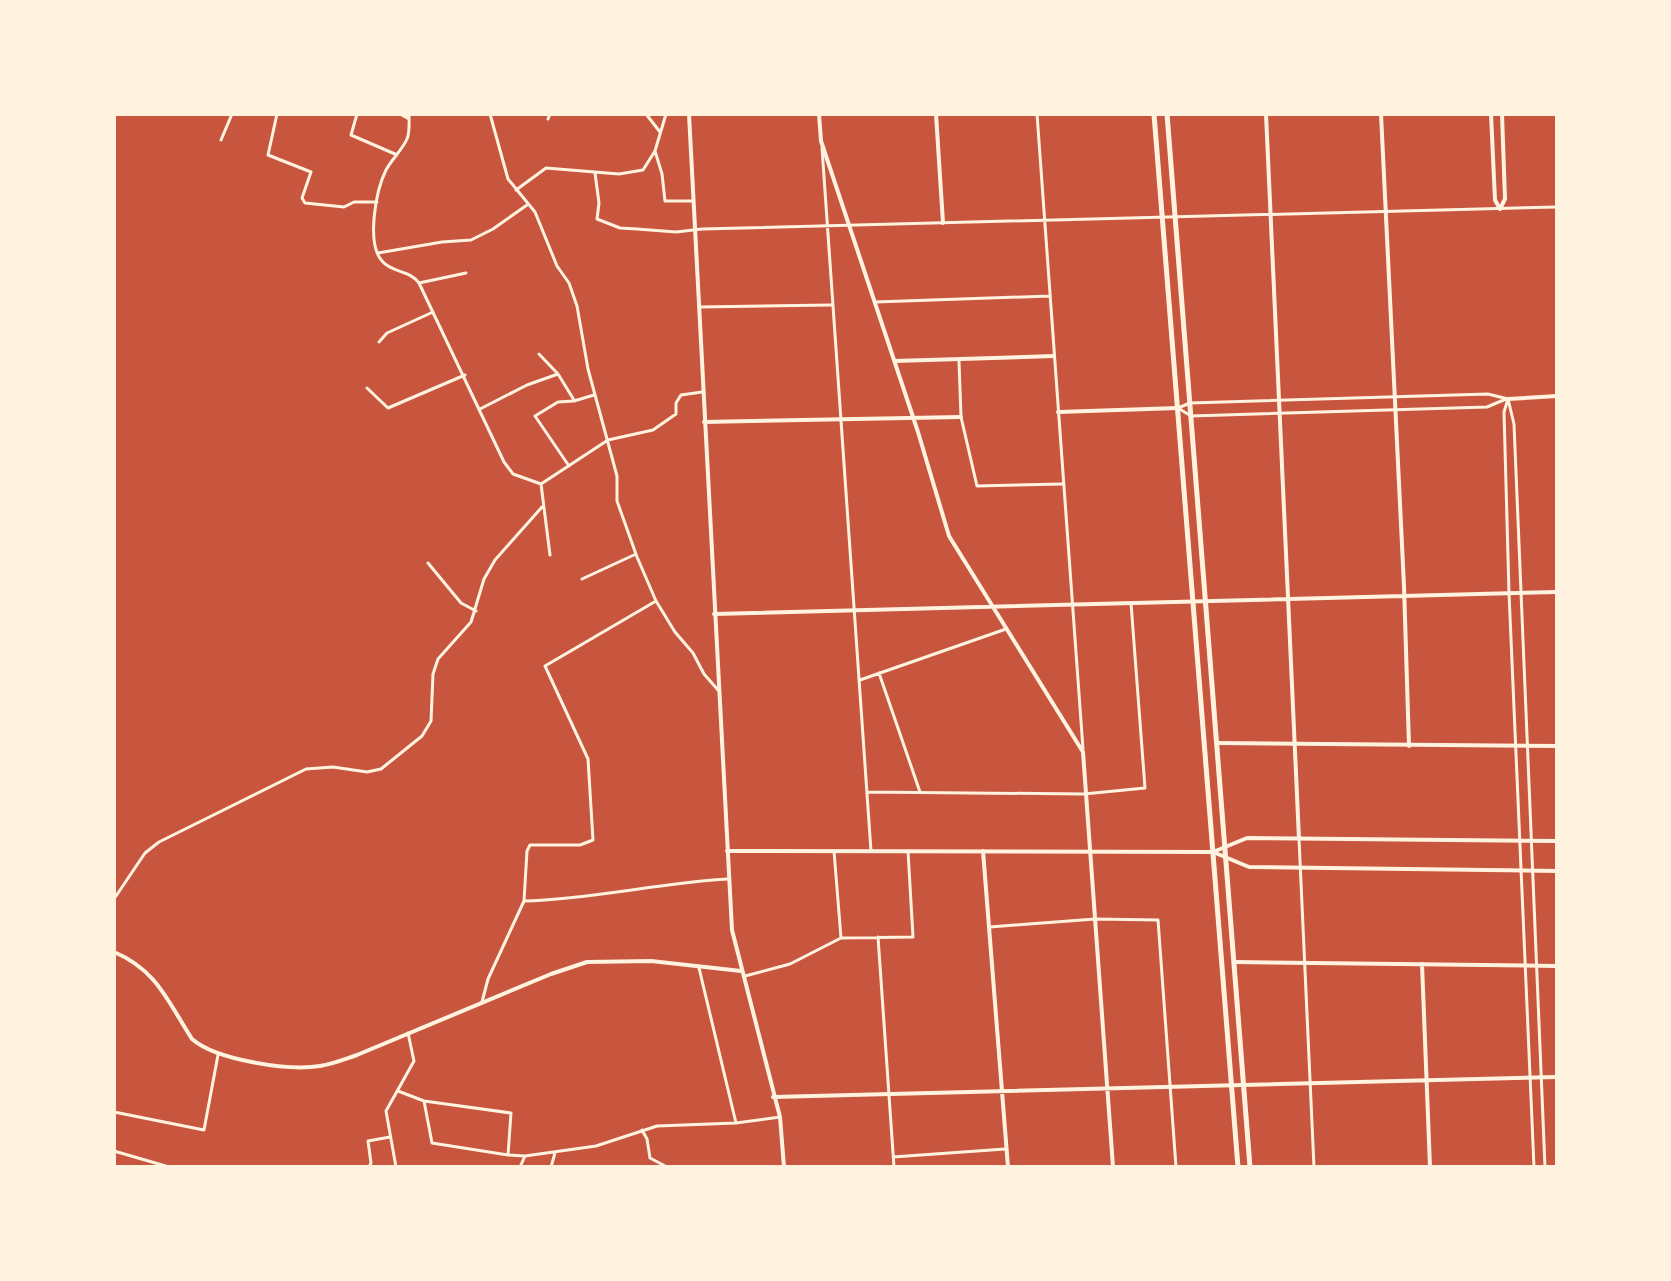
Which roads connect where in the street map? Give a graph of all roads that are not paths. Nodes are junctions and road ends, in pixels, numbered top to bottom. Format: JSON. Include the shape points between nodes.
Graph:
{"nodes":[{"id":1,"x":232,"y":114,"type":"edge"},
{"id":2,"x":277,"y":114,"type":"edge"},
{"id":3,"x":357,"y":114,"type":"edge"},
{"id":4,"x":400,"y":114,"type":"edge"},
{"id":5,"x":490,"y":114,"type":"edge"},
{"id":6,"x":550,"y":114,"type":"edge"},
{"id":7,"x":646,"y":114,"type":"edge"},
{"id":8,"x":666,"y":114,"type":"edge"},
{"id":9,"x":689,"y":114,"type":"edge"},
{"id":10,"x":819,"y":114,"type":"edge"},
{"id":11,"x":936,"y":114,"type":"edge"},
{"id":12,"x":1037,"y":114,"type":"edge"},
{"id":13,"x":1154,"y":114,"type":"edge"},
{"id":14,"x":1167,"y":114,"type":"edge"},
{"id":15,"x":1266,"y":114,"type":"edge"},
{"id":16,"x":1381,"y":114,"type":"edge"},
{"id":17,"x":1491,"y":114,"type":"edge"},
{"id":18,"x":1502,"y":114,"type":"edge"},
{"id":19,"x":409,"y":116,"type":"edge"},
{"id":20,"x":548,"y":119,"type":"dead end"},
{"id":21,"x":660,"y":132,"type":"junction"},
{"id":22,"x":221,"y":140,"type":"dead end"},
{"id":23,"x":821,"y":141,"type":"junction"},
{"id":24,"x":655,"y":151,"type":"junction"},
{"id":25,"x":395,"y":154,"type":"junction"},
{"id":26,"x":595,"y":173,"type":"junction"},
{"id":27,"x":516,"y":190,"type":"junction"},
{"id":28,"x":693,"y":201,"type":"junction"},
{"id":29,"x":377,"y":202,"type":"junction"},
{"id":30,"x":528,"y":205,"type":"junction"},
{"id":31,"x":1557,"y":207,"type":"edge"},
{"id":32,"x":1500,"y":209,"type":"junction"},
{"id":33,"x":1385,"y":212,"type":"junction"},
{"id":34,"x":1271,"y":215,"type":"junction"},
{"id":35,"x":1163,"y":217,"type":"junction"},
{"id":36,"x":1175,"y":217,"type":"junction"},
{"id":37,"x":1045,"y":220,"type":"junction"},
{"id":38,"x":943,"y":223,"type":"junction"},
{"id":39,"x":851,"y":225,"type":"junction"},
{"id":40,"x":827,"y":226,"type":"junction"},
{"id":41,"x":695,"y":229,"type":"junction"},
{"id":42,"x":378,"y":253,"type":"junction"},
{"id":43,"x":466,"y":273,"type":"dead end"},
{"id":44,"x":419,"y":283,"type":"junction"},
{"id":45,"x":1050,"y":296,"type":"junction"},
{"id":46,"x":875,"y":302,"type":"junction"},
{"id":47,"x":831,"y":305,"type":"junction"},
{"id":48,"x":698,"y":307,"type":"junction"},
{"id":49,"x":433,"y":312,"type":"junction"},
{"id":50,"x":379,"y":342,"type":"dead end"},
{"id":51,"x":539,"y":354,"type":"dead end"},
{"id":52,"x":1054,"y":356,"type":"junction"},
{"id":53,"x":895,"y":361,"type":"junction"},
{"id":54,"x":959,"y":361,"type":"junction"},
{"id":55,"x":558,"y":374,"type":"junction"},
{"id":56,"x":465,"y":375,"type":"junction"},
{"id":57,"x":367,"y":388,"type":"dead end"},
{"id":58,"x":702,"y":392,"type":"junction"},
{"id":59,"x":594,"y":395,"type":"junction"},
{"id":60,"x":1557,"y":396,"type":"edge"},
{"id":61,"x":1394,"y":397,"type":"junction"},
{"id":62,"x":1508,"y":399,"type":"junction"},
{"id":63,"x":1279,"y":400,"type":"junction"},
{"id":64,"x":574,"y":401,"type":"junction"},
{"id":65,"x":1190,"y":403,"type":"junction"},
{"id":66,"x":1178,"y":408,"type":"junction"},
{"id":67,"x":480,"y":409,"type":"junction"},
{"id":68,"x":1394,"y":409,"type":"junction"},
{"id":69,"x":1058,"y":412,"type":"junction"},
{"id":70,"x":1280,"y":413,"type":"junction"},
{"id":71,"x":1191,"y":416,"type":"junction"},
{"id":72,"x":961,"y":417,"type":"junction"},
{"id":73,"x":914,"y":418,"type":"junction"},
{"id":74,"x":840,"y":420,"type":"junction"},
{"id":75,"x":704,"y":422,"type":"junction"},
{"id":76,"x":608,"y":440,"type":"junction"},
{"id":77,"x":569,"y":466,"type":"junction"},
{"id":78,"x":1064,"y":483,"type":"junction"},
{"id":79,"x":541,"y":484,"type":"junction"},
{"id":80,"x":542,"y":507,"type":"junction"},
{"id":81,"x":636,"y":554,"type":"junction"},
{"id":82,"x":550,"y":555,"type":"dead end"},
{"id":83,"x":428,"y":563,"type":"dead end"},
{"id":84,"x":582,"y":579,"type":"dead end"},
{"id":85,"x":1557,"y":592,"type":"edge"},
{"id":86,"x":1509,"y":593,"type":"junction"},
{"id":87,"x":1521,"y":593,"type":"junction"},
{"id":88,"x":1404,"y":596,"type":"junction"},
{"id":89,"x":1288,"y":599,"type":"junction"},
{"id":90,"x":656,"y":601,"type":"junction"},
{"id":91,"x":1193,"y":602,"type":"junction"},
{"id":92,"x":1206,"y":602,"type":"junction"},
{"id":93,"x":1131,"y":603,"type":"junction"},
{"id":94,"x":1072,"y":605,"type":"junction"},
{"id":95,"x":992,"y":607,"type":"junction"},
{"id":96,"x":476,"y":611,"type":"junction"},
{"id":97,"x":854,"y":611,"type":"junction"},
{"id":98,"x":714,"y":614,"type":"junction"},
{"id":99,"x":1006,"y":629,"type":"junction"},
{"id":100,"x":879,"y":673,"type":"junction"},
{"id":101,"x":860,"y":680,"type":"junction"},
{"id":102,"x":718,"y":690,"type":"junction"},
{"id":103,"x":1217,"y":743,"type":"junction"},
{"id":104,"x":1295,"y":744,"type":"junction"},
{"id":105,"x":1409,"y":746,"type":"junction"},
{"id":106,"x":1516,"y":746,"type":"junction"},
{"id":107,"x":1528,"y":746,"type":"junction"},
{"id":108,"x":1557,"y":746,"type":"edge"},
{"id":109,"x":1083,"y":752,"type":"junction"},
{"id":110,"x":867,"y":792,"type":"junction"},
{"id":111,"x":920,"y":792,"type":"junction"},
{"id":112,"x":1084,"y":794,"type":"junction"},
{"id":113,"x":1299,"y":839,"type":"junction"},
{"id":114,"x":1521,"y":841,"type":"junction"},
{"id":115,"x":1532,"y":841,"type":"junction"},
{"id":116,"x":1557,"y":841,"type":"edge"},
{"id":117,"x":1225,"y":847,"type":"junction"},
{"id":118,"x":727,"y":851,"type":"junction"},
{"id":119,"x":834,"y":851,"type":"junction"},
{"id":120,"x":871,"y":851,"type":"junction"},
{"id":121,"x":908,"y":851,"type":"junction"},
{"id":122,"x":983,"y":851,"type":"junction"},
{"id":123,"x":1089,"y":851,"type":"junction"},
{"id":124,"x":1213,"y":852,"type":"junction"},
{"id":125,"x":1226,"y":857,"type":"junction"},
{"id":126,"x":1301,"y":868,"type":"junction"},
{"id":127,"x":1522,"y":870,"type":"junction"},
{"id":128,"x":1533,"y":870,"type":"junction"},
{"id":129,"x":1557,"y":871,"type":"edge"},
{"id":130,"x":728,"y":879,"type":"junction"},
{"id":131,"x":114,"y":899,"type":"edge"},
{"id":132,"x":524,"y":901,"type":"junction"},
{"id":133,"x":1095,"y":919,"type":"junction"},
{"id":134,"x":990,"y":927,"type":"junction"},
{"id":135,"x":878,"y":937,"type":"junction"},
{"id":136,"x":841,"y":938,"type":"junction"},
{"id":137,"x":114,"y":952,"type":"edge"},
{"id":138,"x":1234,"y":962,"type":"junction"},
{"id":139,"x":1305,"y":963,"type":"junction"},
{"id":140,"x":1422,"y":964,"type":"junction"},
{"id":141,"x":698,"y":966,"type":"junction"},
{"id":142,"x":1526,"y":966,"type":"junction"},
{"id":143,"x":1537,"y":966,"type":"junction"},
{"id":144,"x":1557,"y":966,"type":"edge"},
{"id":145,"x":742,"y":974,"type":"junction"},
{"id":146,"x":482,"y":1002,"type":"junction"},
{"id":147,"x":408,"y":1033,"type":"junction"},
{"id":148,"x":218,"y":1055,"type":"junction"},
{"id":149,"x":1530,"y":1077,"type":"junction"},
{"id":150,"x":1542,"y":1077,"type":"junction"},
{"id":151,"x":1557,"y":1077,"type":"edge"},
{"id":152,"x":1426,"y":1080,"type":"junction"},
{"id":153,"x":1310,"y":1083,"type":"junction"},
{"id":154,"x":1231,"y":1084,"type":"junction"},
{"id":155,"x":1244,"y":1084,"type":"junction"},
{"id":156,"x":1170,"y":1086,"type":"junction"},
{"id":157,"x":1107,"y":1087,"type":"junction"},
{"id":158,"x":1002,"y":1090,"type":"junction"},
{"id":159,"x":398,"y":1091,"type":"junction"},
{"id":160,"x":888,"y":1093,"type":"junction"},
{"id":161,"x":773,"y":1097,"type":"junction"},
{"id":162,"x":424,"y":1101,"type":"junction"},
{"id":163,"x":114,"y":1112,"type":"edge"},
{"id":164,"x":780,"y":1117,"type":"junction"},
{"id":165,"x":736,"y":1123,"type":"junction"},
{"id":166,"x":642,"y":1130,"type":"junction"},
{"id":167,"x":390,"y":1137,"type":"junction"},
{"id":168,"x":1006,"y":1149,"type":"junction"},
{"id":169,"x":114,"y":1151,"type":"edge"},
{"id":170,"x":555,"y":1153,"type":"junction"},
{"id":171,"x":508,"y":1155,"type":"junction"},
{"id":172,"x":525,"y":1156,"type":"junction"},
{"id":173,"x":893,"y":1157,"type":"junction"},
{"id":174,"x":146,"y":1159,"type":"junction"},
{"id":175,"x":145,"y":1167,"type":"edge"},
{"id":176,"x":169,"y":1167,"type":"edge"},
{"id":177,"x":369,"y":1167,"type":"edge"},
{"id":178,"x":396,"y":1167,"type":"edge"},
{"id":179,"x":520,"y":1167,"type":"edge"},
{"id":180,"x":551,"y":1167,"type":"edge"},
{"id":181,"x":667,"y":1167,"type":"edge"},
{"id":182,"x":784,"y":1167,"type":"edge"},
{"id":183,"x":894,"y":1167,"type":"edge"},
{"id":184,"x":1008,"y":1167,"type":"edge"},
{"id":185,"x":1113,"y":1167,"type":"edge"},
{"id":186,"x":1176,"y":1167,"type":"edge"},
{"id":187,"x":1238,"y":1167,"type":"edge"},
{"id":188,"x":1250,"y":1167,"type":"edge"},
{"id":189,"x":1314,"y":1167,"type":"edge"},
{"id":190,"x":1430,"y":1167,"type":"edge"},
{"id":191,"x":1534,"y":1167,"type":"edge"},
{"id":192,"x":1545,"y":1167,"type":"edge"}],
"edges":[{"from":1,"to":22,"type":"street"},
{"from":2,"to":29,"type":"street","via":[[268,155],[311,172],[305,203],[344,207]]},
{"from":3,"to":25,"type":"street","via":[[351,135]]},
{"from":4,"to":19,"type":"street"},
{"from":5,"to":27,"type":"street","via":[[502,162]]},
{"from":6,"to":20,"type":"street"},
{"from":7,"to":21,"type":"street"},
{"from":8,"to":21,"type":"street"},
{"from":9,"to":28,"type":"street"},
{"from":10,"to":23,"type":"street"},
{"from":11,"to":38,"type":"street"},
{"from":12,"to":37,"type":"street"},
{"from":13,"to":35,"type":"main road"},
{"from":14,"to":36,"type":"main road"},
{"from":15,"to":34,"type":"street"},
{"from":16,"to":33,"type":"street"},
{"from":17,"to":32,"type":"street","via":[[1495,200]]},
{"from":18,"to":32,"type":"street","via":[[1505,199]]},
{"from":19,"to":25,"type":"street","via":[[408,137]]},
{"from":21,"to":24,"type":"street"},
{"from":23,"to":39,"type":"street"},
{"from":23,"to":40,"type":"street"},
{"from":24,"to":26,"type":"street","via":[[643,170]]},
{"from":24,"to":28,"type":"street","via":[[665,201]]},
{"from":25,"to":29,"type":"street"},
{"from":26,"to":27,"type":"street","via":[[546,168]]},
{"from":26,"to":41,"type":"street","via":[[597,219],[620,228]]},
{"from":27,"to":30,"type":"street"},
{"from":28,"to":41,"type":"street"},
{"from":29,"to":42,"type":"street","via":[[373,235]]},
{"from":30,"to":42,"type":"street","via":[[471,240]]},
{"from":30,"to":59,"type":"street","via":[[569,283]]},
{"from":31,"to":32,"type":"street"},
{"from":32,"to":33,"type":"street"},
{"from":33,"to":34,"type":"street"},
{"from":33,"to":61,"type":"street"},
{"from":34,"to":36,"type":"street"},
{"from":34,"to":63,"type":"street"},
{"from":35,"to":36,"type":"street"},
{"from":35,"to":37,"type":"street"},
{"from":35,"to":66,"type":"main road"},
{"from":36,"to":65,"type":"main road"},
{"from":37,"to":38,"type":"street"},
{"from":37,"to":45,"type":"street"},
{"from":38,"to":39,"type":"street"},
{"from":39,"to":40,"type":"street"},
{"from":39,"to":46,"type":"street"},
{"from":40,"to":41,"type":"street"},
{"from":40,"to":47,"type":"street"},
{"from":41,"to":48,"type":"street"},
{"from":42,"to":44,"type":"street","via":[[394,270],[413,275]]},
{"from":43,"to":44,"type":"street"},
{"from":44,"to":49,"type":"street"},
{"from":45,"to":46,"type":"street"},
{"from":45,"to":52,"type":"street"},
{"from":46,"to":53,"type":"street"},
{"from":47,"to":48,"type":"street"},
{"from":47,"to":74,"type":"street"},
{"from":48,"to":58,"type":"street"},
{"from":49,"to":50,"type":"street"},
{"from":49,"to":56,"type":"street"},
{"from":51,"to":55,"type":"street"},
{"from":52,"to":54,"type":"street"},
{"from":52,"to":69,"type":"street"},
{"from":53,"to":54,"type":"street"},
{"from":53,"to":73,"type":"street"},
{"from":54,"to":72,"type":"street"},
{"from":55,"to":64,"type":"street"},
{"from":55,"to":67,"type":"street"},
{"from":56,"to":57,"type":"street","via":[[388,408]]},
{"from":56,"to":67,"type":"street"},
{"from":58,"to":75,"type":"street"},
{"from":58,"to":76,"type":"street","via":[[681,395],[676,414],[653,430]]},
{"from":59,"to":64,"type":"street"},
{"from":59,"to":76,"type":"street"},
{"from":60,"to":62,"type":"street"},
{"from":61,"to":62,"type":"street","via":[[1488,394]]},
{"from":61,"to":63,"type":"street"},
{"from":61,"to":68,"type":"street"},
{"from":62,"to":68,"type":"street","via":[[1487,407]]},
{"from":62,"to":86,"type":"street","via":[[1504,422]]},
{"from":62,"to":87,"type":"street","via":[[1514,424]]},
{"from":63,"to":65,"type":"street"},
{"from":63,"to":70,"type":"street"},
{"from":64,"to":77,"type":"street","via":[[558,402],[535,416]]},
{"from":65,"to":66,"type":"street"},
{"from":65,"to":71,"type":"main road"},
{"from":66,"to":69,"type":"street"},
{"from":66,"to":71,"type":"street"},
{"from":66,"to":91,"type":"main road"},
{"from":67,"to":79,"type":"street","via":[[513,474]]},
{"from":68,"to":70,"type":"street"},
{"from":68,"to":88,"type":"street"},
{"from":69,"to":78,"type":"street"},
{"from":70,"to":71,"type":"street"},
{"from":70,"to":89,"type":"street"},
{"from":71,"to":92,"type":"main road"},
{"from":72,"to":73,"type":"street"},
{"from":72,"to":78,"type":"street","via":[[977,486]]},
{"from":73,"to":74,"type":"street"},
{"from":73,"to":95,"type":"street","via":[[949,536]]},
{"from":74,"to":75,"type":"street"},
{"from":74,"to":97,"type":"street"},
{"from":75,"to":98,"type":"street"},
{"from":76,"to":77,"type":"street"},
{"from":76,"to":81,"type":"street","via":[[617,501]]},
{"from":77,"to":79,"type":"street"},
{"from":78,"to":94,"type":"street"},
{"from":79,"to":80,"type":"street"},
{"from":80,"to":82,"type":"street"},
{"from":80,"to":96,"type":"street","via":[[495,560]]},
{"from":81,"to":84,"type":"street"},
{"from":81,"to":90,"type":"street"},
{"from":83,"to":96,"type":"street","via":[[461,603]]},
{"from":85,"to":87,"type":"street"},
{"from":86,"to":87,"type":"street"},
{"from":86,"to":88,"type":"street"},
{"from":86,"to":106,"type":"street"},
{"from":87,"to":107,"type":"street"},
{"from":88,"to":89,"type":"street"},
{"from":88,"to":105,"type":"street"},
{"from":89,"to":92,"type":"street"},
{"from":89,"to":104,"type":"street"},
{"from":90,"to":102,"type":"street"},
{"from":90,"to":132,"type":"street","via":[[545,666],[588,759],[593,840],[530,845]]},
{"from":91,"to":92,"type":"street"},
{"from":91,"to":93,"type":"street"},
{"from":91,"to":124,"type":"main road"},
{"from":92,"to":103,"type":"main road"},
{"from":93,"to":94,"type":"street"},
{"from":93,"to":112,"type":"street","via":[[1145,788]]},
{"from":94,"to":95,"type":"street"},
{"from":94,"to":109,"type":"street"},
{"from":95,"to":97,"type":"street"},
{"from":95,"to":99,"type":"street"},
{"from":96,"to":131,"type":"street","via":[[438,659],[429,727],[391,762],[373,771],[306,769],[278,782],[151,847]]},
{"from":97,"to":98,"type":"street"},
{"from":97,"to":101,"type":"street"},
{"from":98,"to":102,"type":"street"},
{"from":99,"to":100,"type":"street"},
{"from":99,"to":109,"type":"street"},
{"from":100,"to":101,"type":"street"},
{"from":100,"to":111,"type":"street"},
{"from":101,"to":110,"type":"street"},
{"from":102,"to":118,"type":"street"},
{"from":103,"to":104,"type":"street"},
{"from":103,"to":117,"type":"main road"},
{"from":104,"to":105,"type":"street"},
{"from":104,"to":113,"type":"street"},
{"from":105,"to":106,"type":"street"},
{"from":106,"to":107,"type":"street"},
{"from":106,"to":114,"type":"street"},
{"from":107,"to":108,"type":"street"},
{"from":107,"to":115,"type":"street"},
{"from":109,"to":112,"type":"street"},
{"from":110,"to":111,"type":"street"},
{"from":110,"to":120,"type":"street"},
{"from":111,"to":112,"type":"street"},
{"from":112,"to":123,"type":"street"},
{"from":113,"to":114,"type":"street"},
{"from":113,"to":117,"type":"street","via":[[1247,838]]},
{"from":113,"to":126,"type":"street"},
{"from":114,"to":115,"type":"street"},
{"from":114,"to":127,"type":"street"},
{"from":115,"to":116,"type":"street"},
{"from":115,"to":128,"type":"street"},
{"from":117,"to":124,"type":"street"},
{"from":117,"to":125,"type":"main road"},
{"from":118,"to":119,"type":"street"},
{"from":118,"to":130,"type":"street"},
{"from":119,"to":120,"type":"street"},
{"from":119,"to":136,"type":"street"},
{"from":120,"to":121,"type":"street"},
{"from":121,"to":122,"type":"street"},
{"from":121,"to":135,"type":"street","via":[[913,937]]},
{"from":122,"to":123,"type":"street"},
{"from":122,"to":134,"type":"street"},
{"from":123,"to":124,"type":"street"},
{"from":123,"to":133,"type":"street"},
{"from":124,"to":125,"type":"street"},
{"from":124,"to":154,"type":"main road"},
{"from":125,"to":126,"type":"street","via":[[1249,867]]},
{"from":125,"to":138,"type":"main road"},
{"from":126,"to":127,"type":"street"},
{"from":126,"to":139,"type":"street"},
{"from":127,"to":128,"type":"street"},
{"from":127,"to":142,"type":"street"},
{"from":128,"to":129,"type":"street"},
{"from":128,"to":143,"type":"street"},
{"from":130,"to":132,"type":"street"},
{"from":130,"to":145,"type":"street"},
{"from":132,"to":146,"type":"street"},
{"from":133,"to":134,"type":"street"},
{"from":133,"to":156,"type":"street","via":[[1158,920]]},
{"from":133,"to":157,"type":"street"},
{"from":134,"to":158,"type":"street"},
{"from":135,"to":136,"type":"street"},
{"from":135,"to":160,"type":"street"},
{"from":136,"to":145,"type":"street","via":[[781,967]]},
{"from":137,"to":148,"type":"street","via":[[153,977],[192,1039]]},
{"from":138,"to":139,"type":"street"},
{"from":138,"to":155,"type":"main road"},
{"from":139,"to":140,"type":"street"},
{"from":139,"to":153,"type":"street"},
{"from":140,"to":142,"type":"street"},
{"from":140,"to":152,"type":"street"},
{"from":141,"to":145,"type":"street"},
{"from":141,"to":146,"type":"street","via":[[587,962]]},
{"from":141,"to":165,"type":"street"},
{"from":142,"to":143,"type":"street"},
{"from":142,"to":149,"type":"street"},
{"from":143,"to":144,"type":"street"},
{"from":143,"to":150,"type":"street"},
{"from":145,"to":161,"type":"street"},
{"from":146,"to":147,"type":"street"},
{"from":147,"to":148,"type":"street","via":[[319,1066]]},
{"from":147,"to":159,"type":"street","via":[[414,1061]]},
{"from":148,"to":163,"type":"street","via":[[204,1130]]},
{"from":149,"to":150,"type":"street"},
{"from":149,"to":152,"type":"street"},
{"from":149,"to":191,"type":"street"},
{"from":150,"to":151,"type":"street"},
{"from":150,"to":192,"type":"street"},
{"from":152,"to":153,"type":"street"},
{"from":152,"to":190,"type":"street"},
{"from":153,"to":155,"type":"street"},
{"from":153,"to":189,"type":"street"},
{"from":154,"to":155,"type":"street"},
{"from":154,"to":156,"type":"street"},
{"from":154,"to":187,"type":"main road"},
{"from":155,"to":188,"type":"main road"},
{"from":156,"to":157,"type":"street"},
{"from":156,"to":186,"type":"street"},
{"from":157,"to":158,"type":"street"},
{"from":157,"to":185,"type":"street"},
{"from":158,"to":160,"type":"street"},
{"from":158,"to":168,"type":"street"},
{"from":159,"to":162,"type":"street"},
{"from":159,"to":167,"type":"street","via":[[386,1111]]},
{"from":160,"to":161,"type":"street"},
{"from":160,"to":173,"type":"street"},
{"from":161,"to":164,"type":"street"},
{"from":162,"to":171,"type":"street","via":[[432,1143]]},
{"from":162,"to":171,"type":"street","via":[[511,1113]]},
{"from":164,"to":165,"type":"street"},
{"from":164,"to":182,"type":"street"},
{"from":165,"to":166,"type":"street"},
{"from":166,"to":170,"type":"street"},
{"from":166,"to":181,"type":"street","via":[[650,1158]]},
{"from":167,"to":177,"type":"street","via":[[368,1141]]},
{"from":167,"to":178,"type":"street"},
{"from":168,"to":173,"type":"street"},
{"from":168,"to":184,"type":"street"},
{"from":169,"to":174,"type":"street"},
{"from":170,"to":172,"type":"street"},
{"from":170,"to":180,"type":"street"},
{"from":171,"to":172,"type":"street"},
{"from":172,"to":179,"type":"street"},
{"from":173,"to":183,"type":"street"},
{"from":174,"to":175,"type":"street"},
{"from":174,"to":176,"type":"street"}]}
